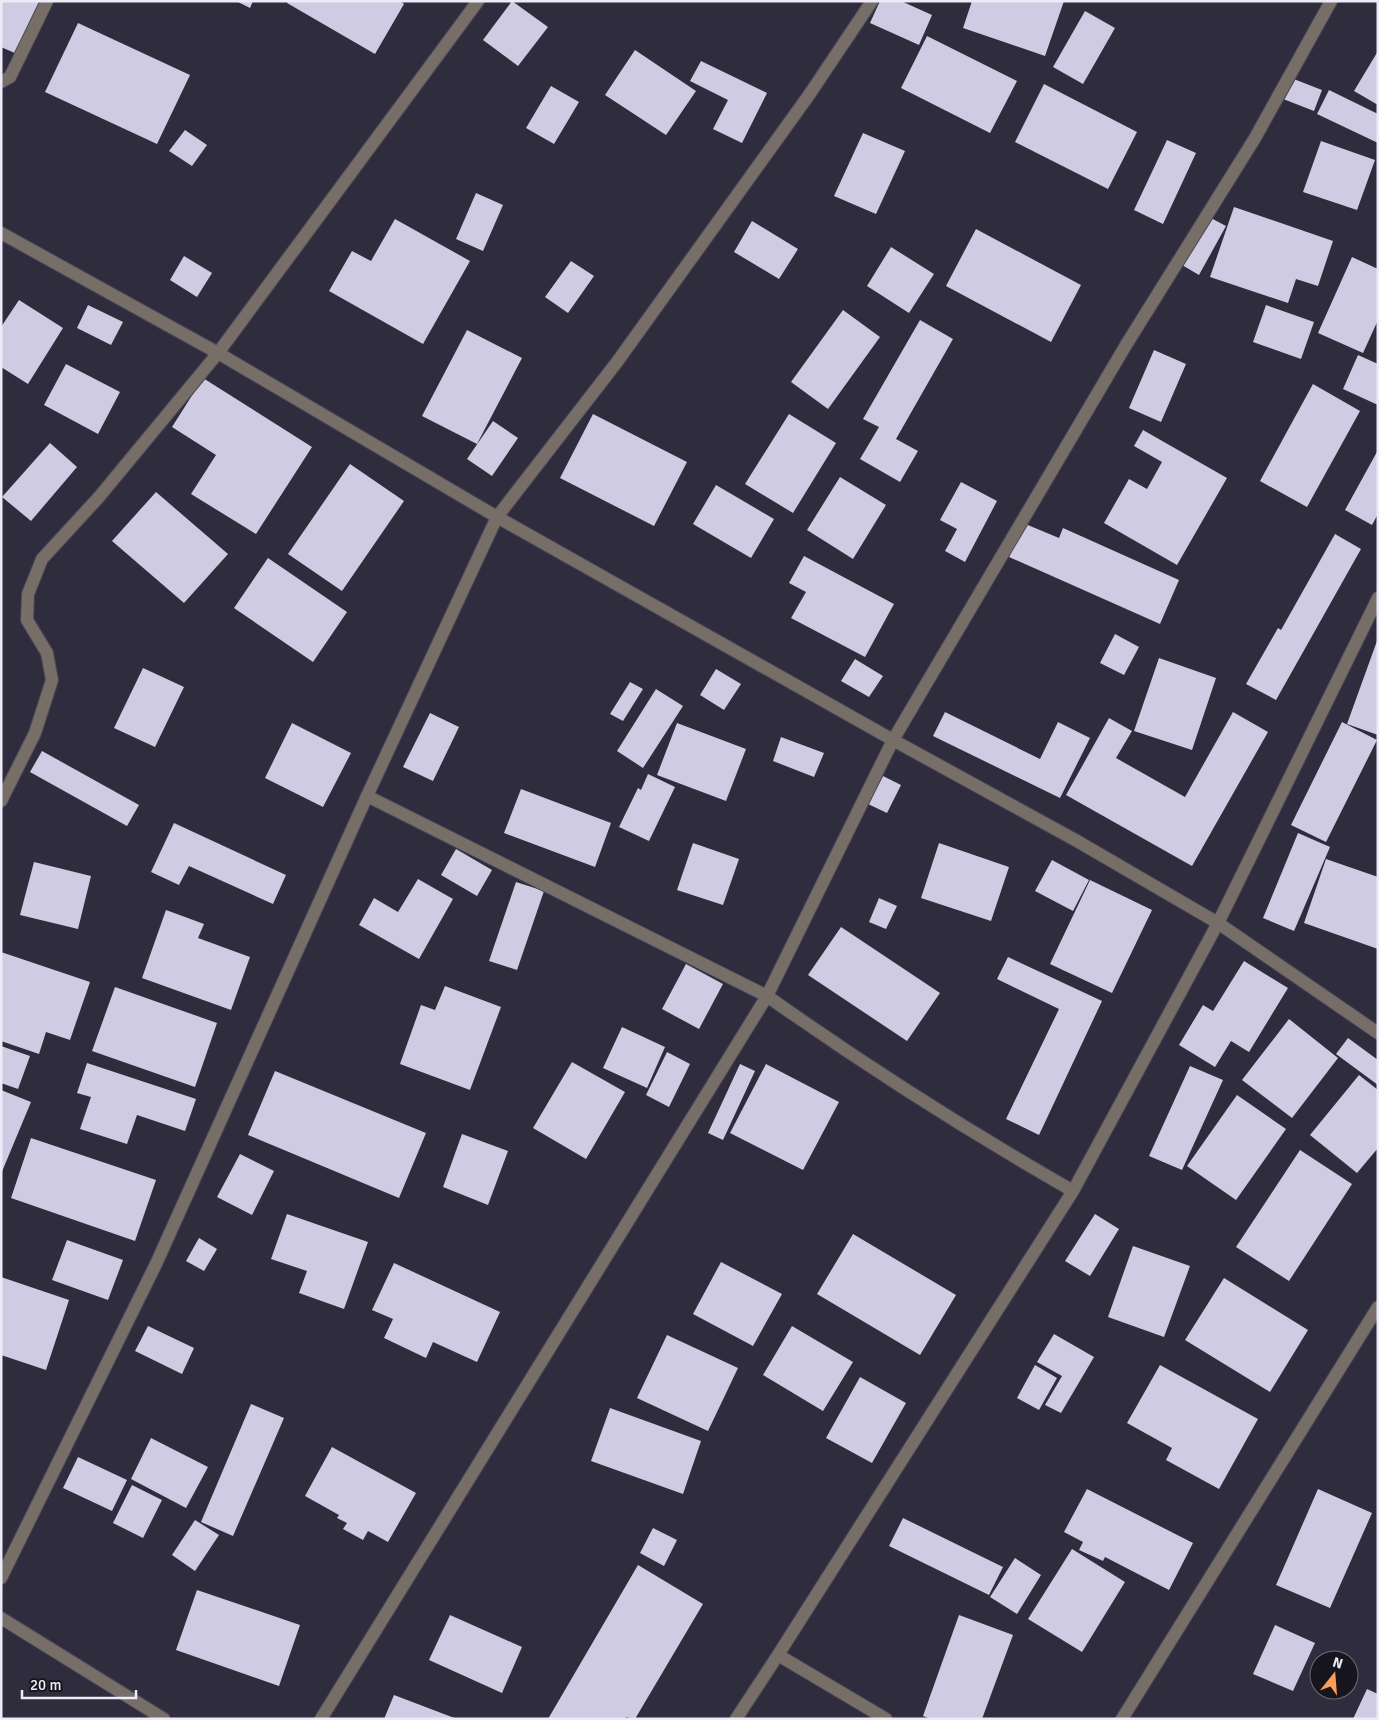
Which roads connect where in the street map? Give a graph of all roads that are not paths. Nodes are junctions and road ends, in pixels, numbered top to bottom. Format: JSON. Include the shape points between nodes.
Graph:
{"nodes":[{"id":1,"x":47,"y":1,"type":"edge"},
{"id":2,"x":478,"y":1,"type":"edge"},
{"id":3,"x":872,"y":1,"type":"edge"},
{"id":4,"x":1331,"y":1,"type":"edge"},
{"id":5,"x":1,"y":82,"type":"edge"},
{"id":6,"x":1,"y":233,"type":"edge"},
{"id":7,"x":218,"y":353,"type":"junction"},
{"id":8,"x":498,"y":517,"type":"junction"},
{"id":9,"x":1378,"y":598,"type":"edge"},
{"id":10,"x":893,"y":740,"type":"junction"},
{"id":11,"x":367,"y":796,"type":"junction"},
{"id":12,"x":1,"y":801,"type":"edge"},
{"id":13,"x":1218,"y":923,"type":"junction"},
{"id":14,"x":767,"y":996,"type":"junction"},
{"id":15,"x":1378,"y":1033,"type":"edge"},
{"id":16,"x":1073,"y":1190,"type":"junction"},
{"id":17,"x":1378,"y":1307,"type":"edge"},
{"id":18,"x":1,"y":1578,"type":"edge"},
{"id":19,"x":1,"y":1618,"type":"edge"},
{"id":20,"x":778,"y":1655,"type":"junction"},
{"id":21,"x":164,"y":1719,"type":"edge"},
{"id":22,"x":321,"y":1719,"type":"edge"},
{"id":23,"x":736,"y":1719,"type":"edge"},
{"id":24,"x":886,"y":1719,"type":"edge"},
{"id":25,"x":1122,"y":1719,"type":"edge"}],
"edges":[{"from":1,"to":5,"type":"street","via":[[10,77]]},
{"from":2,"to":7,"type":"street"},
{"from":3,"to":8,"type":"street","via":[[617,362]]},
{"from":4,"to":10,"type":"street","via":[[1254,138],[1121,354]]},
{"from":6,"to":7,"type":"street"},
{"from":7,"to":8,"type":"street"},
{"from":7,"to":12,"type":"street","via":[[99,497],[42,559],[28,594],[27,620],[47,653],[52,680],[35,733]]},
{"from":8,"to":10,"type":"street"},
{"from":8,"to":11,"type":"street"},
{"from":9,"to":13,"type":"street"},
{"from":10,"to":13,"type":"street"},
{"from":10,"to":14,"type":"street"},
{"from":11,"to":14,"type":"street"},
{"from":11,"to":18,"type":"street","via":[[156,1264]]},
{"from":13,"to":15,"type":"street"},
{"from":13,"to":16,"type":"street"},
{"from":14,"to":16,"type":"street","via":[[991,1144]]},
{"from":14,"to":22,"type":"street"},
{"from":16,"to":20,"type":"street"},
{"from":17,"to":25,"type":"street"},
{"from":19,"to":21,"type":"street"},
{"from":20,"to":23,"type":"street"},
{"from":20,"to":24,"type":"street"}]}
